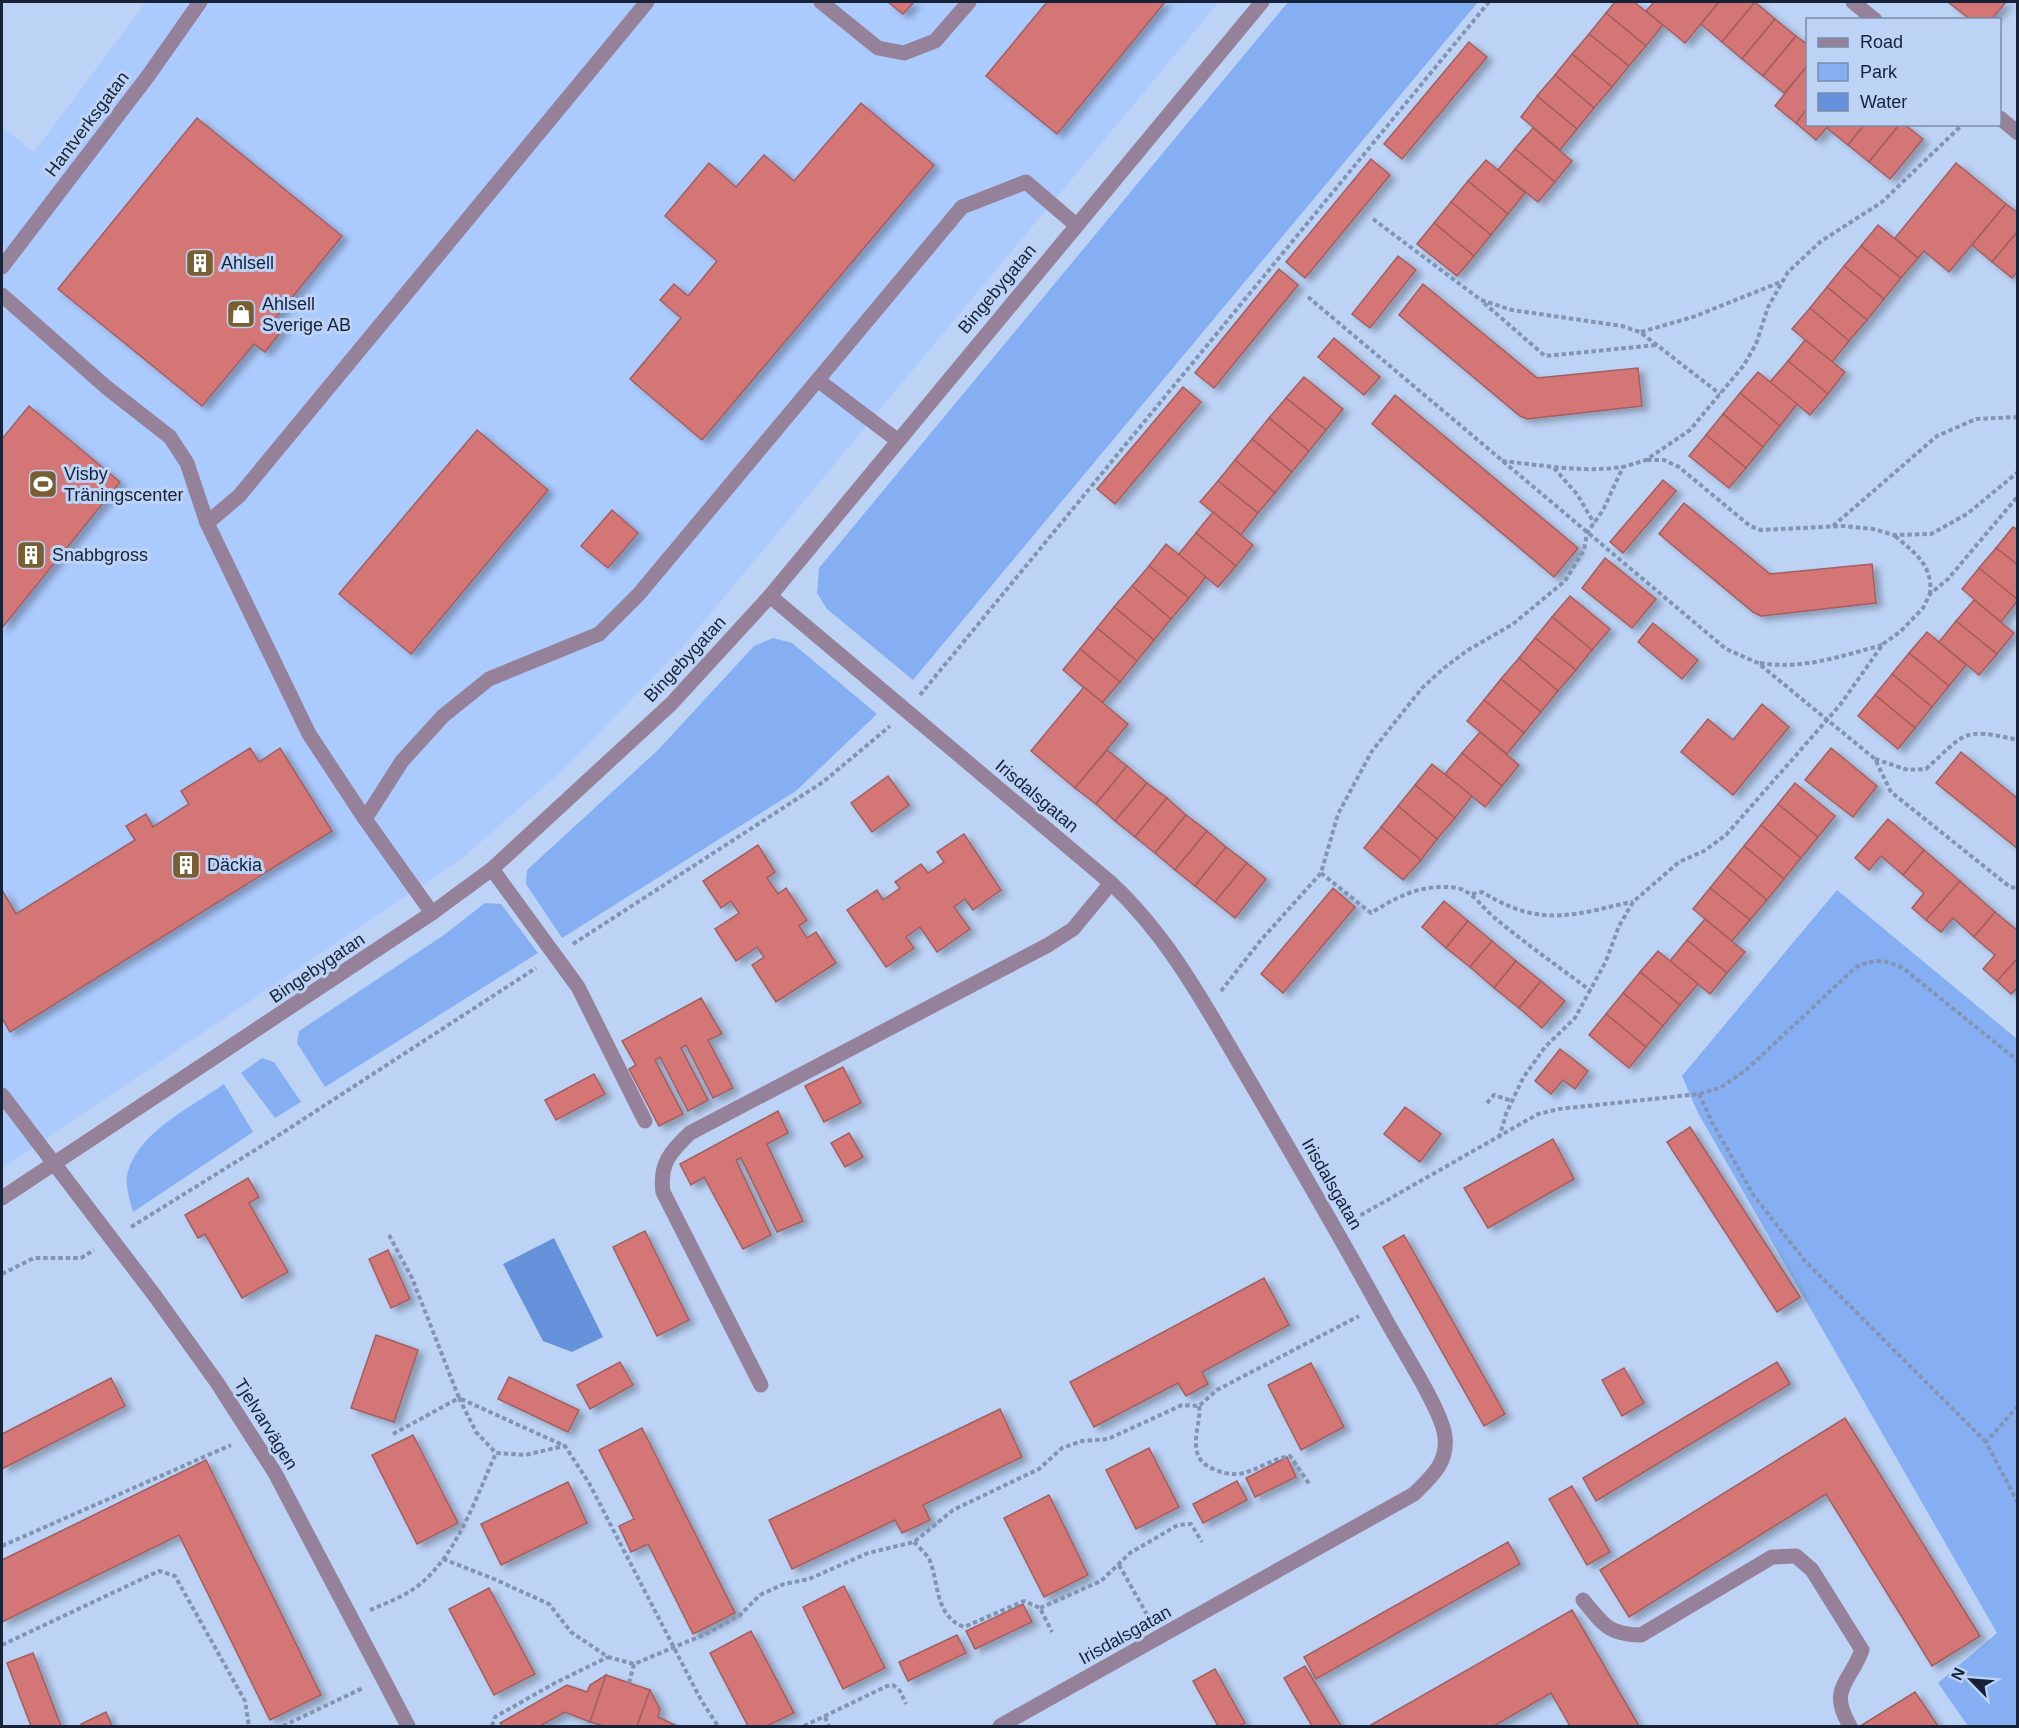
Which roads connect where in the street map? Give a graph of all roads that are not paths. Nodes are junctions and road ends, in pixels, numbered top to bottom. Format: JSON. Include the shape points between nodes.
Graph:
{"nodes":[{"id":1,"x":200,"y":2,"type":"edge"},
{"id":2,"x":647,"y":2,"type":"edge"},
{"id":3,"x":821,"y":2,"type":"edge"},
{"id":4,"x":969,"y":2,"type":"edge"},
{"id":5,"x":1262,"y":2,"type":"edge"},
{"id":6,"x":1853,"y":2,"type":"edge"},
{"id":7,"x":1873,"y":18,"type":"edge"},
{"id":8,"x":2001,"y":119,"type":"edge"},
{"id":9,"x":2018,"y":133,"type":"edge"},
{"id":10,"x":1076,"y":225,"type":"junction"},
{"id":11,"x":2,"y":267,"type":"edge"},
{"id":12,"x":2,"y":295,"type":"edge"},
{"id":13,"x":819,"y":381,"type":"junction"},
{"id":14,"x":897,"y":440,"type":"junction"},
{"id":15,"x":207,"y":523,"type":"junction"},
{"id":16,"x":770,"y":596,"type":"junction"},
{"id":17,"x":364,"y":819,"type":"junction"},
{"id":18,"x":492,"y":869,"type":"junction"},
{"id":19,"x":1111,"y":883,"type":"junction"},
{"id":20,"x":432,"y":913,"type":"junction"},
{"id":21,"x":2,"y":1095,"type":"edge"},
{"id":22,"x":645,"y":1121,"type":"dead end"},
{"id":23,"x":54,"y":1164,"type":"junction"},
{"id":24,"x":2,"y":1198,"type":"edge"},
{"id":25,"x":761,"y":1385,"type":"dead end"},
{"id":26,"x":1583,"y":1600,"type":"dead end"},
{"id":27,"x":408,"y":1726,"type":"edge"},
{"id":28,"x":1000,"y":1726,"type":"edge"},
{"id":29,"x":1850,"y":1726,"type":"edge"}],
"edges":[{"from":1,"to":11,"type":"street","name":"Hantverksgatan"},
{"from":2,"to":15,"type":"street","via":[[239,496]]},
{"from":3,"to":4,"type":"street","via":[[878,48],[904,53],[935,42]]},
{"from":5,"to":10,"type":"street","name":"Bingebygatan"},
{"from":6,"to":7,"type":"street"},
{"from":8,"to":9,"type":"street"},
{"from":10,"to":13,"type":"street","via":[[1026,182],[962,207]]},
{"from":10,"to":14,"type":"street","name":"Bingebygatan"},
{"from":12,"to":15,"type":"street","via":[[106,387],[170,437],[187,463]]},
{"from":13,"to":14,"type":"street"},
{"from":13,"to":17,"type":"street","via":[[639,594],[599,634],[489,679],[443,716],[402,761]]},
{"from":14,"to":16,"type":"street","name":"Bingebygatan"},
{"from":15,"to":17,"type":"street","via":[[309,734]]},
{"from":16,"to":18,"type":"street","name":"Bingebygatan","via":[[671,704]]},
{"from":16,"to":19,"type":"street","name":"Irisdalsgatan"},
{"from":17,"to":20,"type":"street"},
{"from":18,"to":20,"type":"street","name":"Bingebygatan"},
{"from":18,"to":22,"type":"street","via":[[578,987]]},
{"from":19,"to":25,"type":"street","via":[[1073,929],[1048,945],[690,1133],[670,1152],[661,1175],[663,1192]]},
{"from":19,"to":28,"type":"street","name":"Irisdalsgatan","via":[[1139,909],[1171,950],[1208,1008],[1438,1415],[1446,1453],[1434,1474],[1414,1494]]},
{"from":20,"to":23,"type":"street","name":"Bingebygatan"},
{"from":21,"to":23,"type":"street"},
{"from":23,"to":24,"type":"street","name":"Bingebygatan"},
{"from":23,"to":27,"type":"street","name":"Tjelvarvägen","via":[[155,1296],[252,1436]]},
{"from":26,"to":29,"type":"street","via":[[1600,1622],[1619,1635],[1641,1635],[1773,1557],[1796,1556],[1812,1570],[1862,1650],[1840,1687],[1839,1709]]}]}
